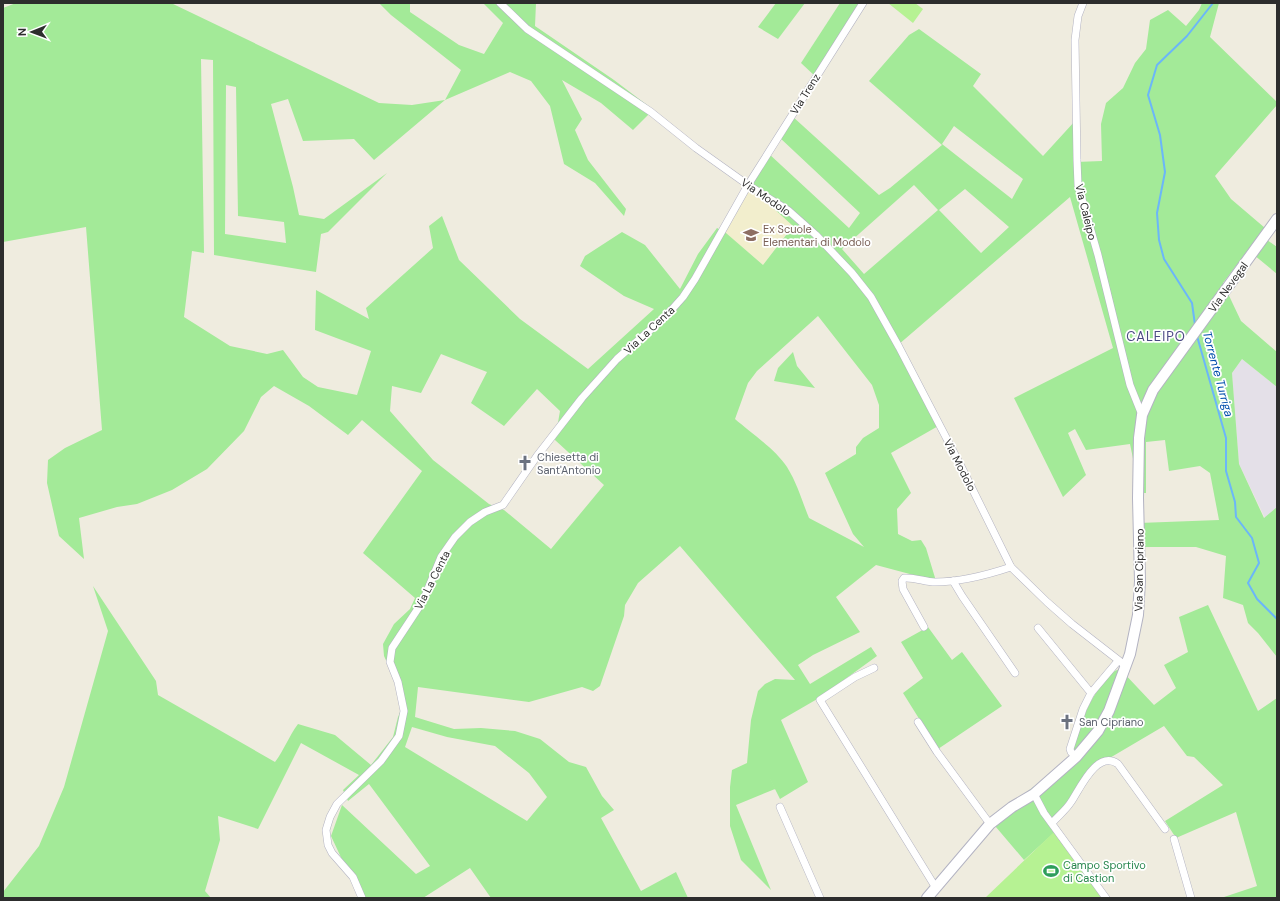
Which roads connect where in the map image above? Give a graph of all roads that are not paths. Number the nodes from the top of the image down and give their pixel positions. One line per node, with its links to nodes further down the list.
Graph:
1 (500, 3): 4 (street, Via Modolo)
2 (863, 3): 4 (street, Via Trenz)
3 (1083, 3): 6 (street, Via Caleipo)
4 (748, 185): 7 (street, Via Modolo); 25 (street, Via La Centa)
5 (1277, 219): 6 (main road, Via Nevegal)
6 (1142, 415): 11 (main road, Via San Cipriano)
7 (1011, 567): 8 (street); 11 (street, Via Modolo)
8 (953, 581): 9 (street); 13 (street)
9 (924, 627)
10 (1038, 628): 14 (street)
11 (1122, 664): 14 (street, Via San Cipriano); 16 (main road, Via San Cipriano)
12 (874, 668): 23 (street)
13 (1015, 673)
14 (1091, 693): 16 (street, Via San Cipriano)
15 (918, 722): 20 (street)
16 (1076, 757): 17 (main road, Via San Cipriano)
17 (1034, 794): 19 (street); 20 (main road, Via San Cipriano)
18 (780, 807): 26 (street)
19 (1052, 823): 21 (street); 24 (street)
20 (990, 824): 23 (main road, Via San Cipriano)
21 (1165, 829)
22 (1174, 838): 30 (street)
23 (936, 888): 27 (main road, Via San Cipriano)
24 (1099, 888): 28 (street); 29 (street)
25 (362, 898)
26 (820, 898)
27 (928, 898)
28 (1098, 898)
29 (1106, 898)
30 (1191, 898)

